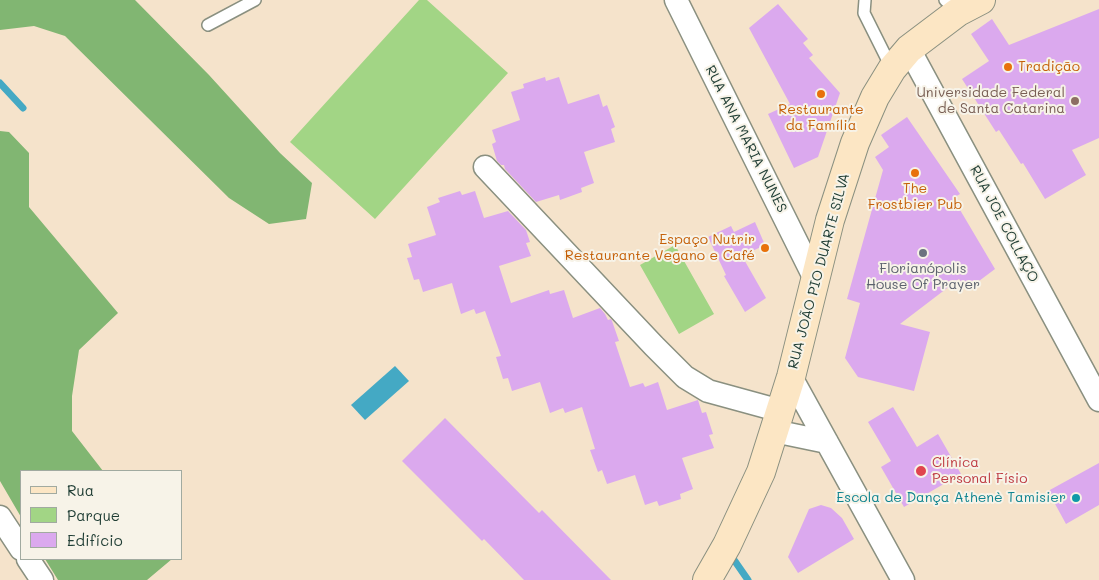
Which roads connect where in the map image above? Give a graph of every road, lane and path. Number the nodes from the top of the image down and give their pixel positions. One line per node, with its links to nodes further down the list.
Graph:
1 (254, 0): 5 (lane)
2 (676, 0): 8 (street, RUA ANA MARIA NUNES)
3 (865, 0): 6 (lane)
4 (961, 4): 6 (main road, RUA JOÃO PIO DUARTE SILVA)
5 (208, 25)
6 (900, 59): 8 (main road, RUA JOÃO PIO DUARTE SILVA); 10 (street, RUA JOE COLLAÇO)
7 (485, 167): 11 (street)
8 (815, 279): 9 (main road, RUA JOÃO PIO DUARTE SILVA)
9 (791, 377): 11 (main road, RUA JOÃO PIO DUARTE SILVA); 12 (street)
10 (1099, 400)
11 (777, 421): 12 (street); 17 (main road, RUA JOÃO PIO DUARTE SILVA)
12 (827, 442): 18 (street)
13 (0, 517): 14 (street)
14 (20, 547)
15 (29, 560): 16 (street)
16 (42, 580)
17 (707, 580)
18 (903, 580)

